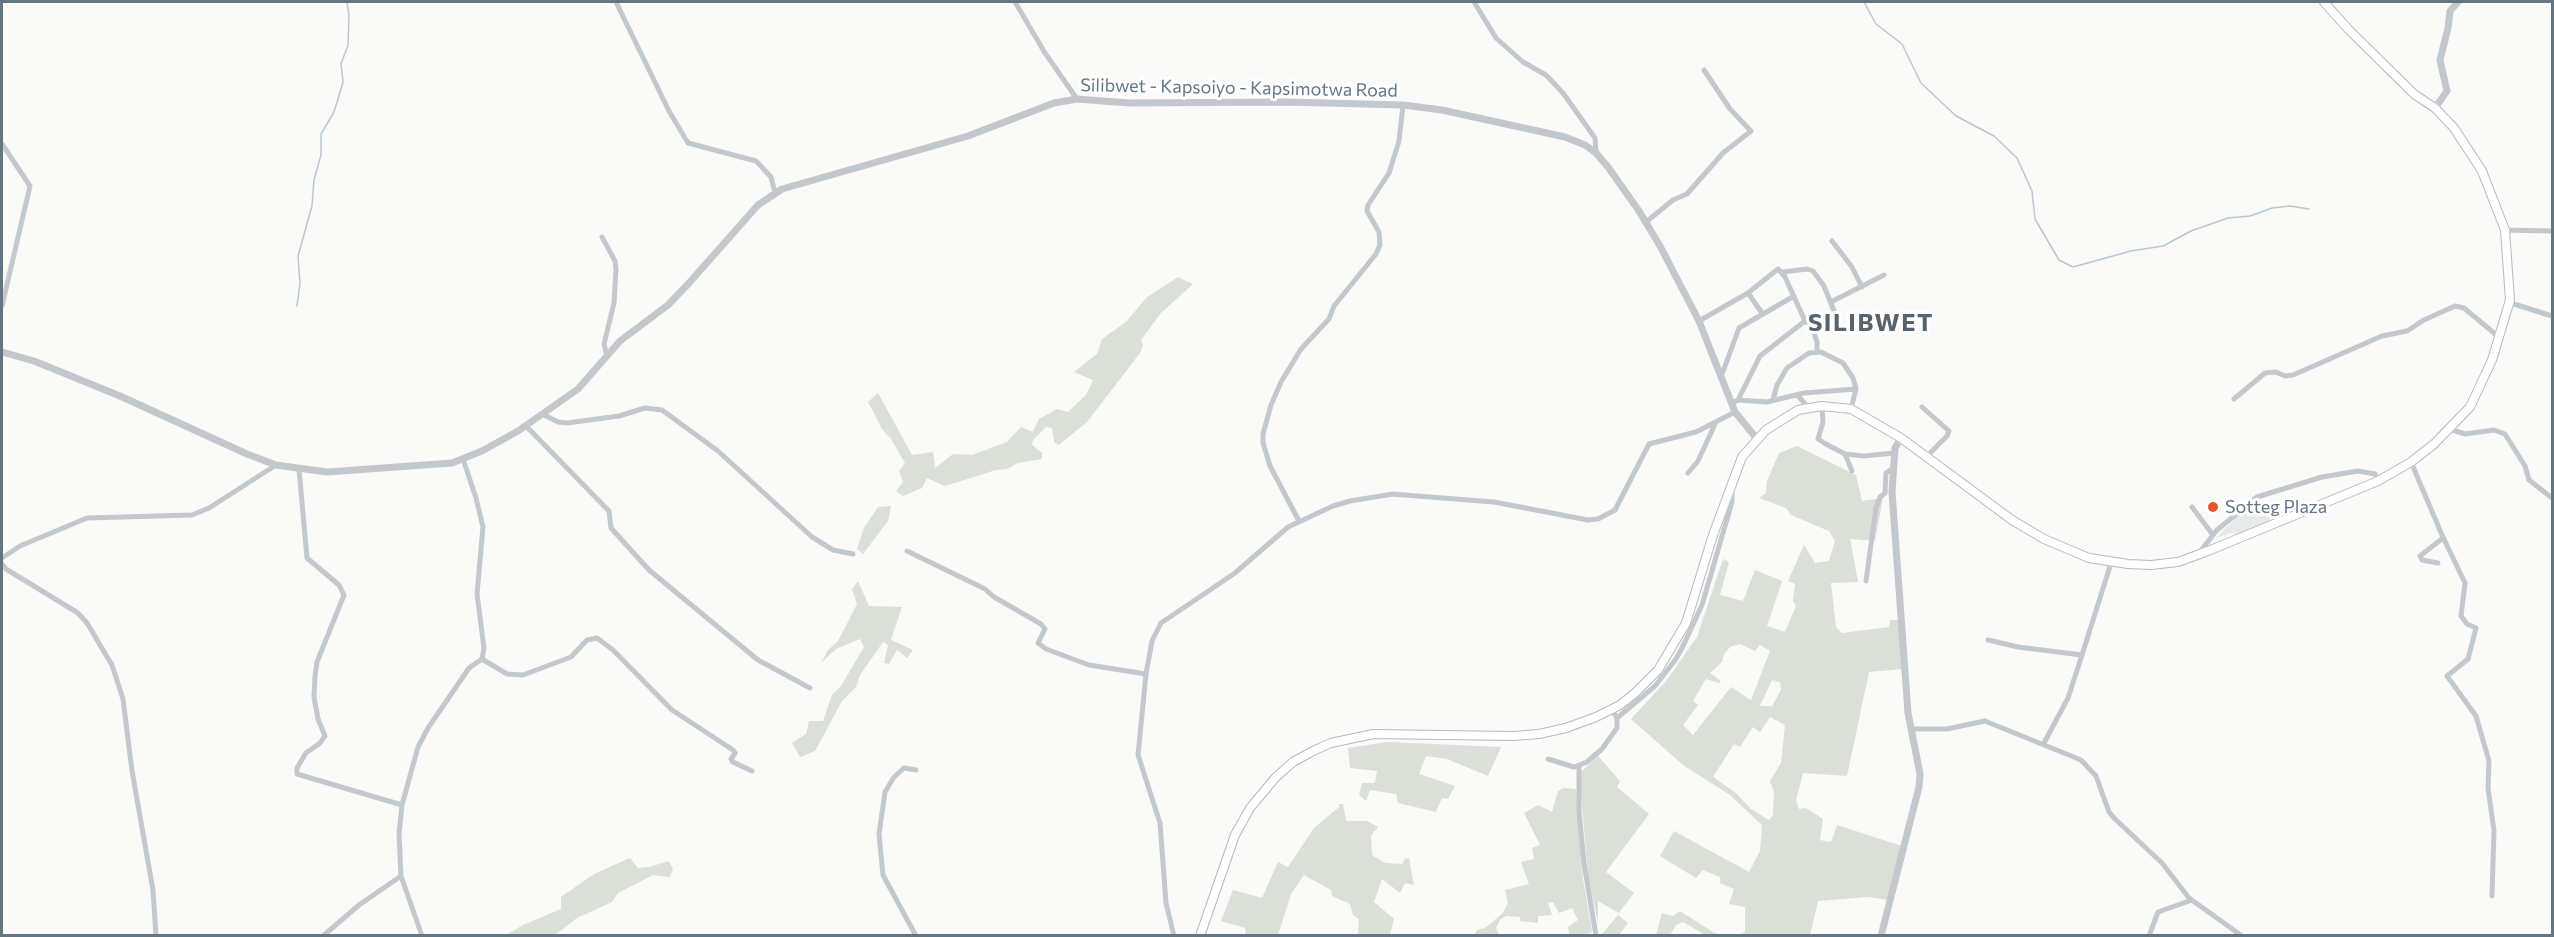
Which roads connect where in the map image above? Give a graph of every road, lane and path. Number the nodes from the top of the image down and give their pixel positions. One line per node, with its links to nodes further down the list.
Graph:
1 (616, 2): 12 (street)
2 (1015, 2): 7 (street)
3 (1474, 2): 11 (street)
4 (2324, 2): 9 (main road)
5 (2458, 2): 9 (street)
6 (1704, 70): 13 (street)
7 (1077, 99): 8 (street, Silibwet - Kapsoiyo - Kapsimotwa Road); 12 (street, Silibwet - Kapsoiyo - Kapsimotwa Road)
8 (1402, 105): 11 (street, Silibwet - Kapsoiyo - Kapsimotwa Road); 66 (street)
9 (2435, 108): 14 (main road)
10 (2, 144): 25 (street)
11 (1596, 153): 13 (street, Silibwet - Kapsoiyo - Kapsimotwa Road)
12 (775, 193): 34 (street, Silibwet - Kapsoiyo - Kapsimotwa Road)
13 (1646, 222): 28 (street, Silibwet - Kapsoiyo - Kapsimotwa Road)
14 (2505, 230): 15 (street); 23 (main road)
15 (2553, 231)
16 (602, 237): 34 (street)
17 (1833, 241): 20 (street)
18 (1783, 272): 21 (street); 22 (street); 24 (street)
19 (1884, 275): 20 (street)
20 (1862, 287): 24 (street)
21 (1748, 293): 26 (street); 28 (street)
22 (1794, 296): 26 (street); 29 (street)
23 (2510, 300): 27 (street); 31 (main road)
24 (1832, 302): 30 (street)
25 (2, 306)
26 (1762, 314): 35 (street)
27 (2553, 315)
28 (1699, 321): 35 (street, Silibwet - Kapsoiyo - Kapsimotwa Road)
29 (1805, 321): 30 (street); 40 (street)
30 (1812, 327): 33 (street)
31 (2500, 338): 38 (street); 49 (main road)
32 (2, 352): 57 (street, Silibwet - Kapsoiyo - Kapsimotwa Road)
33 (1817, 352): 36 (street); 39 (street)
34 (607, 356): 46 (street, Silibwet - Kapsoiyo - Kapsimotwa Road)
35 (1721, 377): 40 (street, Silibwet - Kapsoiyo - Kapsimotwa Road)
36 (1856, 389): 37 (street); 44 (street)
37 (1797, 395): 39 (street); 42 (street)
38 (2234, 399)
39 (1773, 400): 40 (street)
40 (1735, 402): 45 (street, Silibwet - Kapsoiyo - Kapsimotwa Road)
41 (1822, 406): 42 (main road); 44 (main road); 53 (street)
42 (1808, 407): 51 (main road)
43 (1922, 407): 54 (street)
44 (1851, 409): 50 (main road)
45 (1735, 412): 47 (street); 51 (street, Silibwet - Kapsoiyo - Kapsimotwa Road)
46 (544, 415): 48 (street, Silibwet - Kapsoiyo - Kapsimotwa Road); 70 (street)
47 (1715, 424): 61 (street); 66 (street)
48 (526, 426): 55 (street, Silibwet - Kapsoiyo - Kapsimotwa Road); 81 (street)
49 (2449, 429): 56 (main road); 64 (street)
50 (1901, 438): 52 (street); 54 (main road)
51 (1757, 439): 63 (main road)
52 (1894, 453): 53 (street); 59 (street)
53 (1845, 454): 60 (street)
54 (1928, 456): 73 (main road)
55 (463, 459): 58 (street, Silibwet - Kapsoiyo - Kapsimotwa Road); 79 (street)
56 (2411, 462): 62 (main road); 68 (street)
57 (276, 465): 58 (street, Silibwet - Kapsoiyo - Kapsimotwa Road); 72 (street)
58 (299, 469): 90 (street)
59 (1892, 469): 76 (street); 84 (street)
60 (1852, 471)
61 (1688, 473)
62 (2378, 481): 67 (street); 71 (main road)
63 (1731, 483): 82 (main road); 83 (street)
64 (2553, 498)
65 (2192, 507): 67 (street)
66 (1299, 521): 80 (street)
67 (2213, 535): 71 (street)
68 (2443, 538): 74 (street); 92 (street)
69 (907, 551): 80 (street)
70 (854, 554)
71 (2198, 555): 73 (main road)
72 (2, 558)
73 (2111, 563): 78 (street)
74 (2438, 563)
75 (2, 564): 94 (street)
76 (1866, 581)
77 (1988, 640): 78 (street)
78 (2082, 655): 85 (street)
79 (482, 659): 89 (street); 90 (street)
80 (1146, 674): 98 (street)
81 (810, 688)
82 (1612, 710): 83 (street); 99 (main road)
83 (1617, 718): 87 (street)
84 (1911, 729): 85 (street); 101 (street)
85 (2044, 743): 93 (street)
86 (1548, 759): 87 (street)
87 (1579, 767): 100 (street)
88 (916, 770): 97 (street)
89 (752, 771)
90 (402, 805): 91 (street)
91 (401, 876): 95 (street); 96 (street)
92 (2492, 896)
93 (2192, 900): 102 (street); 103 (street)
94 (156, 936)
95 (323, 936)
96 (422, 936)
97 (916, 936)
98 (1174, 936)
99 (1200, 936)
100 (1596, 936)
101 (1881, 936)
102 (2149, 936)
103 (2242, 936)

